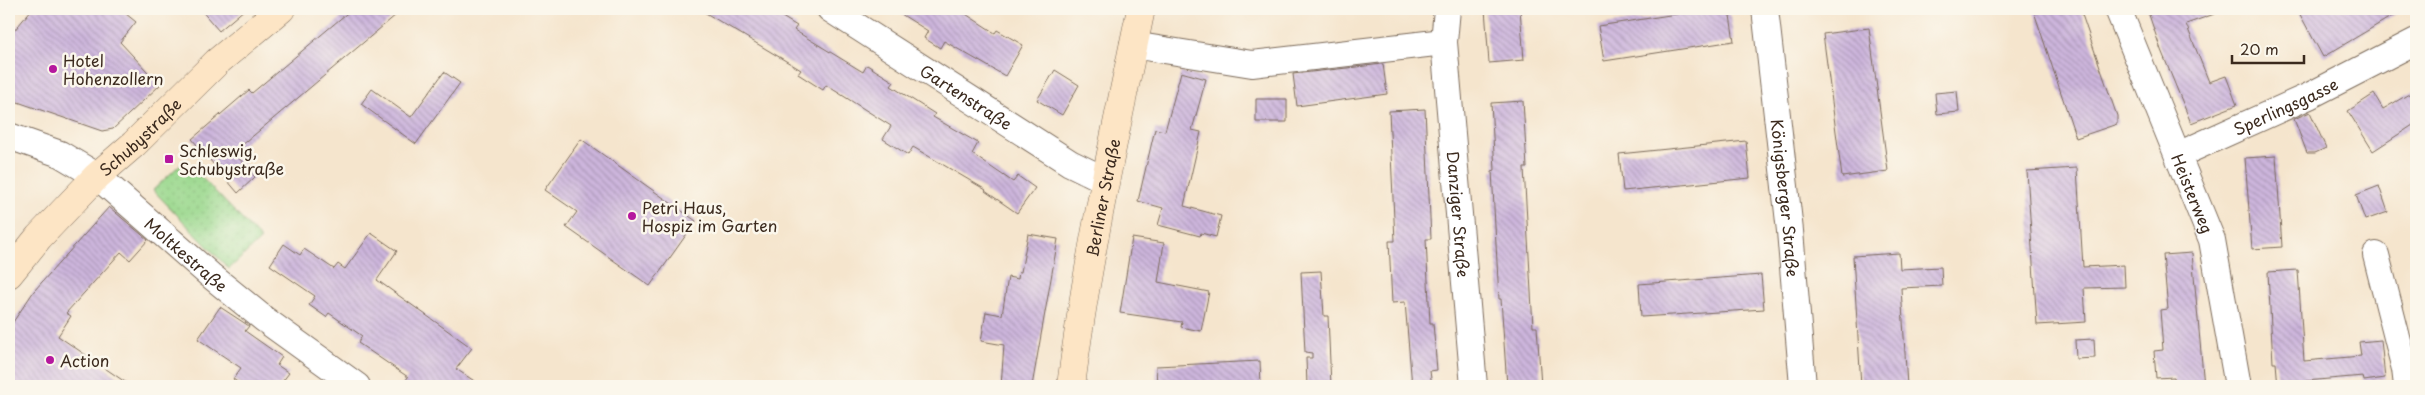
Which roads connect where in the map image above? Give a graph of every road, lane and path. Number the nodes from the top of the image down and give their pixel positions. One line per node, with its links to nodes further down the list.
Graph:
1 (281, 9): 12 (street, Schubystraße)
2 (830, 9): 13 (street, Gartenstraße)
3 (1141, 9): 9 (street, Berliner Straße)
4 (1448, 9): 8 (street, Danziger Straße)
5 (1765, 9): 19 (street, Königsberger Straße)
6 (2118, 9): 11 (street, Heisterweg)
7 (2416, 41): 11 (street, Sperlingsgasse)
8 (1444, 42): 9 (street); 18 (street, Danziger Straße)
9 (1133, 45): 13 (street, Berliner Straße)
10 (9, 136): 12 (street, Moltkestraße)
11 (2178, 155): 20 (street, Heisterweg)
12 (97, 176): 15 (street, Schubystraße); 16 (street, Moltkestraße)
13 (1105, 180): 17 (street, Berliner Straße)
14 (2376, 255): 21 (street)
15 (9, 274)
16 (357, 386)
17 (1071, 386)
18 (1474, 386)
19 (1803, 386)
20 (2238, 386)
21 (2408, 386)

